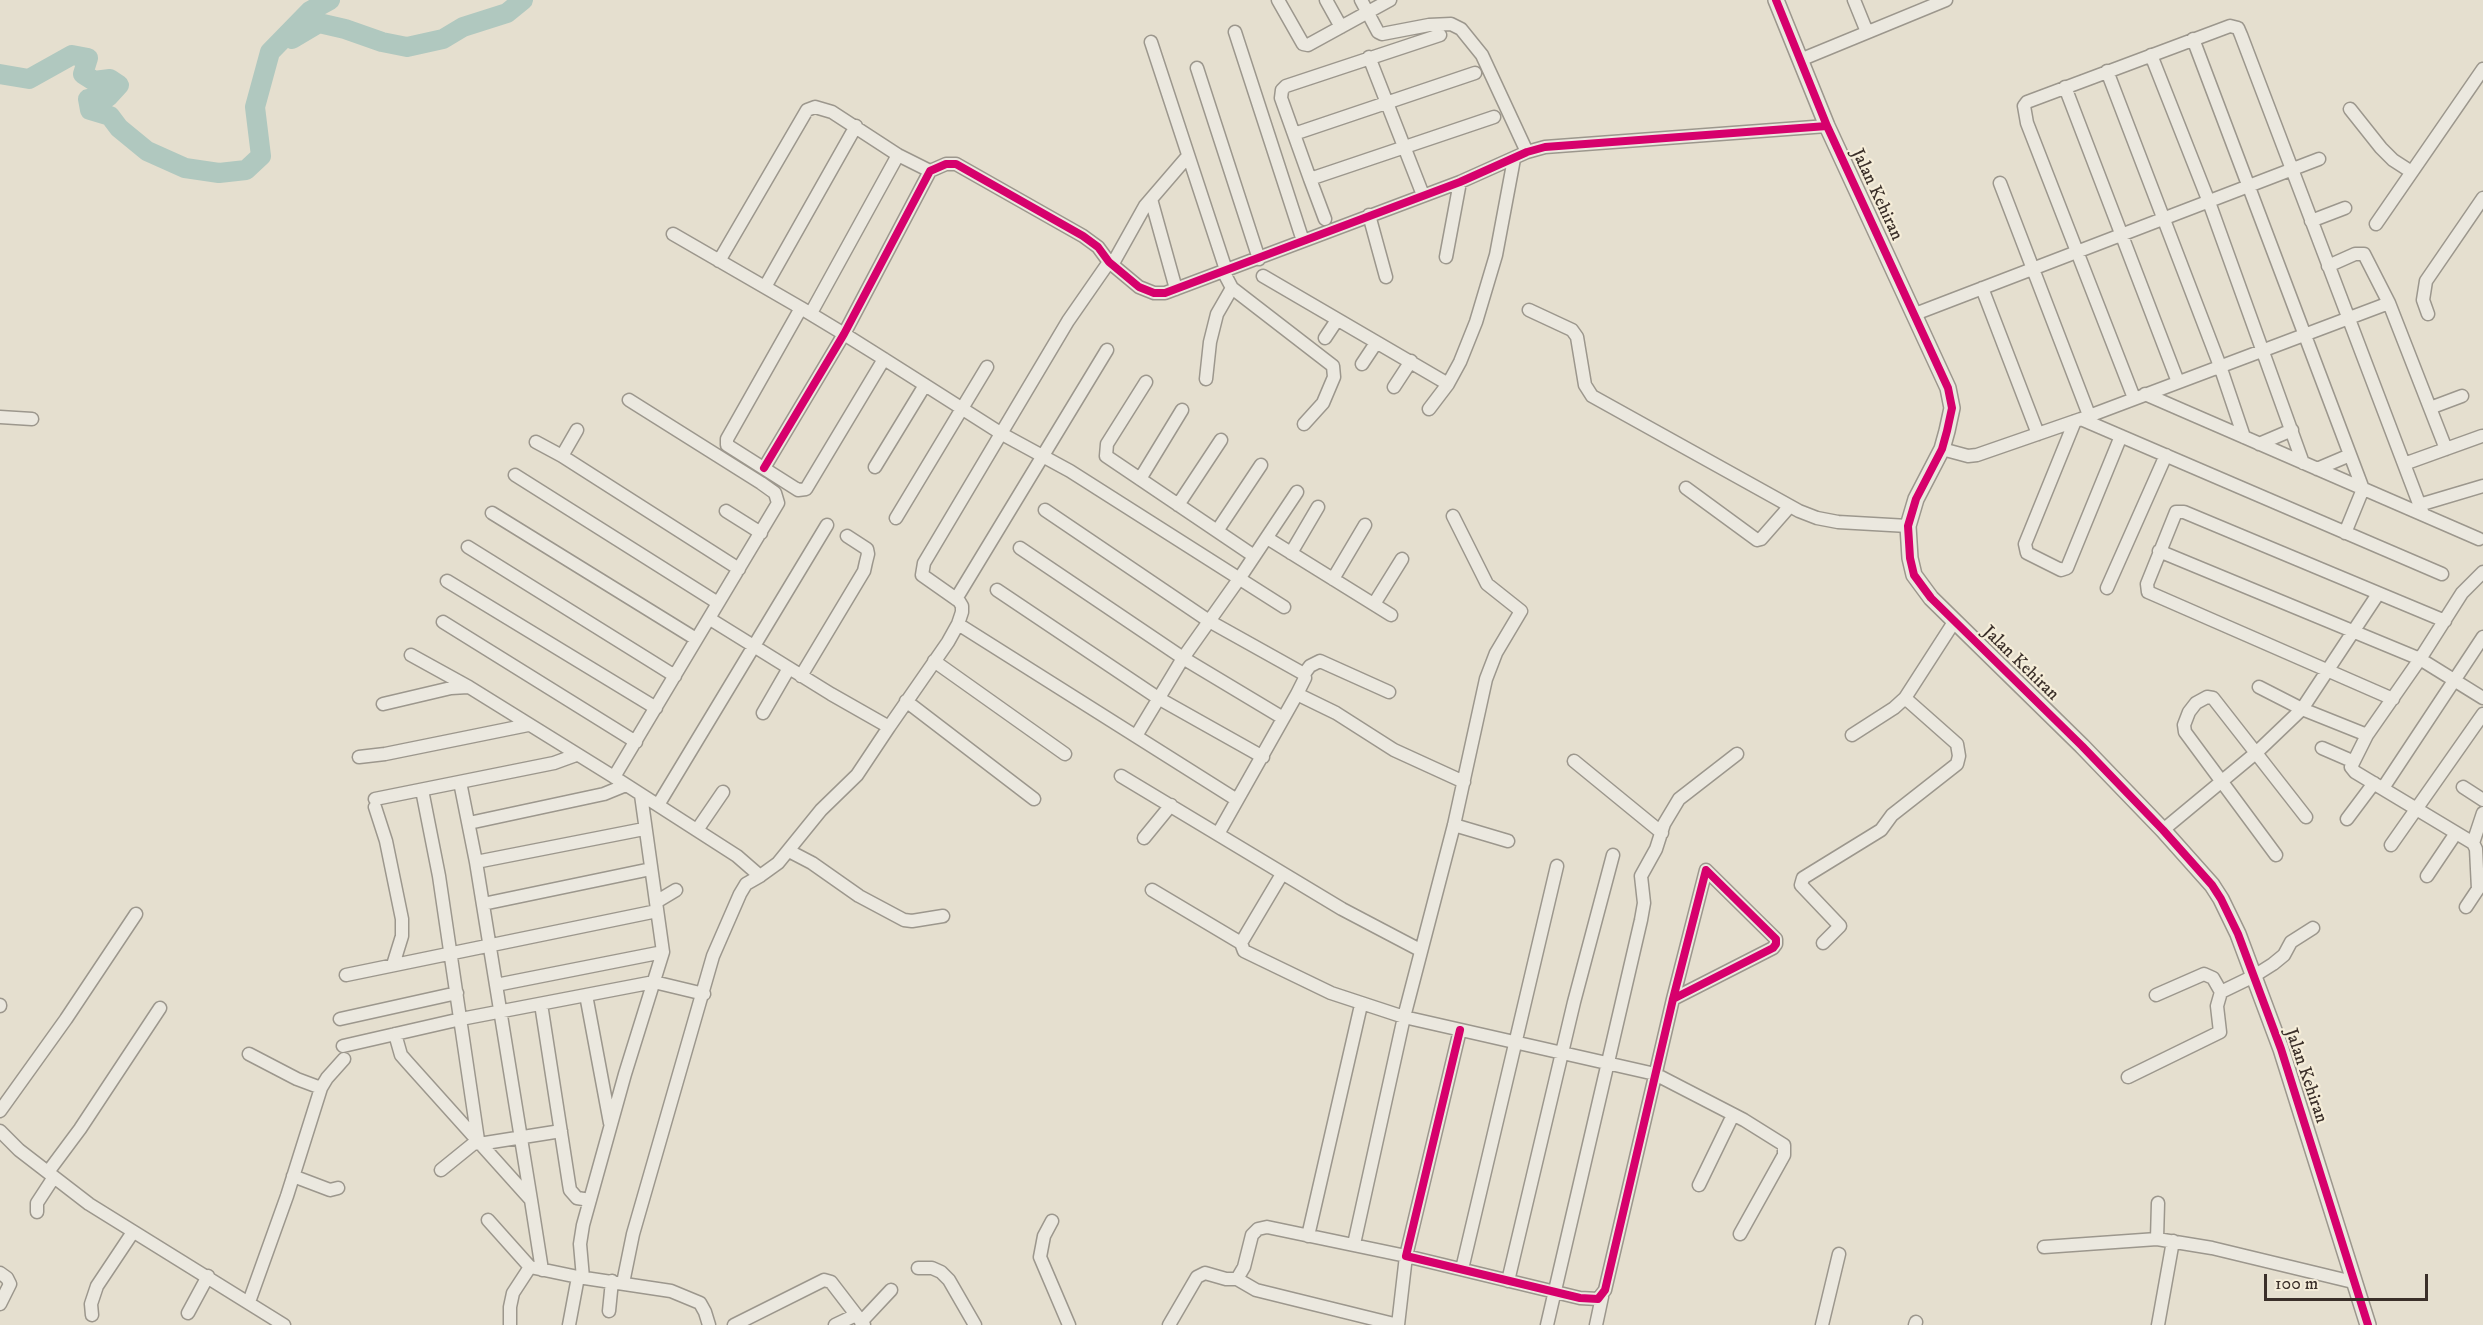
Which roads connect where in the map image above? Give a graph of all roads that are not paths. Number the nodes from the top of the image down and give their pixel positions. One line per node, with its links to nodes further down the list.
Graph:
1 (1278, 0): 9 (street)
2 (1326, 0): 9 (street)
3 (1361, 0): 8 (street)
4 (1390, 0): 8 (street)
5 (1776, 0): 17 (street, Jalan Kehiran)
6 (1854, 0): 11 (street)
7 (1946, 0): 11 (street)
8 (1367, 12): 9 (street); 30 (street)
9 (1341, 27)
10 (1235, 32): 54 (street)
11 (1867, 33): 17 (street)
12 (1440, 35): 16 (street)
13 (2193, 39): 15 (street); 35 (street); 41 (street)
14 (1151, 42): 32 (street)
15 (2151, 55): 20 (street); 45 (street)
16 (1369, 57): 23 (street); 28 (street)
17 (1800, 60): 27 (street, Jalan Kehiran)
18 (1197, 68): 57 (street)
19 (2483, 69): 37 (street)
20 (2107, 71): 22 (street); 49 (street)
21 (1475, 73): 23 (street)
22 (2065, 87): 53 (street); 55 (street)
23 (1388, 103): 28 (street); 29 (street)
24 (2350, 109): 37 (street)
25 (1494, 117): 29 (street)
26 (856, 126): 31 (street); 58 (street); 65 (street)
27 (1827, 126): 30 (street); 72 (street, Jalan Kehiran)
28 (1294, 134): 38 (street)
29 (1404, 148): 38 (street); 42 (street)
30 (1527, 153): 33 (street)
31 (898, 155): 36 (street); 71 (street)
32 (1188, 156): 44 (street); 62 (street)
33 (1514, 159): 39 (street); 90 (street)
34 (2319, 159): 35 (street)
35 (2292, 170): 41 (street); 50 (street)
36 (930, 171): 59 (street); 77 (street)
37 (2410, 171): 51 (street)
38 (1310, 179): 48 (street)
39 (1460, 182): 42 (street); 56 (street)
40 (2000, 183): 61 (street)
41 (2250, 186): 45 (street); 76 (street)
42 (1423, 195): 47 (street)
43 (2483, 198): 73 (street)
44 (1151, 199): 59 (street); 68 (street)
45 (2209, 202): 49 (street); 81 (street)
46 (2345, 208): 50 (street)
47 (1369, 215): 54 (street); 64 (street)
48 (1325, 219)
49 (2165, 219): 53 (street); 85 (street)
50 (2311, 222): 60 (street)
51 (2376, 224)
52 (673, 234): 58 (street)
53 (2122, 235): 55 (street); 89 (street)
54 (1303, 241): 57 (street)
55 (2079, 251): 61 (street); 93 (street)
56 (1446, 257)
57 (1259, 259): 62 (street)
58 (720, 261): 65 (street)
59 (1111, 264): 68 (street); 106 (street)
60 (2328, 266): 69 (street); 74 (street)
61 (2033, 269): 67 (street); 101 (street)
62 (1224, 271): 66 (street); 68 (street)
63 (1263, 276): 75 (street)
64 (1386, 278)
65 (765, 287): 71 (street)
66 (1232, 288): 87 (street); 103 (street)
67 (1982, 288): 72 (street); 107 (street)
68 (1176, 289)
69 (2389, 303): 74 (street); 97 (street)
70 (1529, 310): 133 (street)
71 (806, 311): 77 (street); 124 (street)
72 (1915, 314): 114 (street, Jalan Kehiran)
73 (2428, 314)
74 (2348, 318): 76 (street); 121 (street)
75 (1337, 320): 78 (street); 79 (street)
76 (2306, 333): 81 (street); 117 (street)
77 (844, 334): 82 (street); 124 (street)
78 (1325, 338)
79 (1376, 343): 83 (street); 84 (street)
80 (1107, 350): 119 (street)
81 (2263, 350): 85 (street); 105 (street)
82 (884, 359): 91 (street); 124 (street)
83 (1411, 361): 90 (street); 92 (street)
84 (1362, 364)
85 (2220, 366): 89 (street); 110 (street)
86 (987, 367): 96 (street)
87 (1206, 379)
88 (1146, 382): 127 (street)
89 (2178, 382): 93 (street)
90 (1448, 384): 98 (street)
91 (925, 385): 96 (street); 123 (street)
92 (1394, 387)
93 (2140, 396): 101 (street); 110 (street)
94 (2462, 396): 97 (street)
95 (629, 400): 145 (street)
96 (961, 408): 106 (street); 140 (street)
97 (2430, 408): 115 (street)
98 (1429, 409)
99 (1182, 410): 127 (street)
100 (0, 417): 102 (street)
101 (2082, 418): 107 (street); 108 (street); 108 (street)
102 (32, 419)
103 (1304, 424)
104 (577, 430): 118 (street)
105 (2292, 430): 113 (street); 120 (street)
106 (1002, 434): 119 (street); 165 (street)
107 (2038, 434): 114 (street)
108 (2121, 436): 116 (street)
109 (2482, 436): 115 (street)
110 (2244, 437): 113 (street)
111 (1221, 440): 132 (street)
112 (536, 442): 118 (street)
113 (2259, 444): 120 (street)
114 (1942, 449): 143 (street, Jalan Kehiran)
115 (2446, 449): 121 (street)
116 (2166, 455): 146 (street); 162 (street)
117 (2350, 455): 125 (street); 130 (street)
118 (562, 456): 156 (street)
119 (1043, 456): 159 (street); 165 (street)
120 (2303, 463): 125 (street)
121 (2404, 464): 136 (street)
122 (1261, 465): 144 (street)
123 (875, 466)
124 (764, 468)
125 (2317, 469): 130 (street)
126 (515, 475): 166 (street)
127 (1140, 479): 132 (street)
128 (2483, 486): 136 (street)
129 (1686, 488): 133 (street)
130 (2363, 489): 136 (street); 146 (street)
131 (1297, 492): 148 (street)
132 (1178, 505): 144 (street)
133 (1790, 506): 143 (street)
134 (1318, 507): 153 (street)
135 (1045, 510): 171 (street)
136 (2421, 510): 149 (street)
137 (726, 511): 145 (street)
138 (492, 513): 178 (street)
139 (1454, 516): 223 (street)
140 (896, 518)
141 (827, 525): 179 (street)
142 (1365, 525): 160 (street)
143 (1908, 526): 174 (street, Jalan Kehiran)
144 (1217, 531): 154 (street)
145 (761, 533): 156 (street)
146 (2345, 533): 157 (street)
147 (847, 536): 188 (street)
148 (1267, 538): 153 (street); 154 (street)
149 (2479, 539)
150 (468, 548): 187 (street)
151 (1020, 548): 181 (street)
152 (2159, 551): 164 (street); 176 (street); 185 (street)
153 (1291, 553): 160 (street)
154 (1254, 556): 159 (street)
155 (1402, 559): 167 (street)
156 (739, 569): 166 (street)
157 (2442, 574)
158 (2482, 575): 172 (street)
159 (1239, 579): 168 (street); 171 (street)
160 (1333, 579): 167 (street)
161 (447, 581): 200 (street)
162 (2107, 588)
163 (997, 590): 194 (street)
164 (2378, 594): 172 (street); 176 (street)
165 (956, 599): 175 (street)
166 (718, 603): 170 (street)
167 (1374, 604): 169 (street)
168 (1284, 607)
169 (1392, 615)
170 (710, 619): 178 (street); 179 (street)
171 (1209, 621): 181 (street); 186 (street)
172 (2445, 621): 182 (street)
173 (443, 622): 210 (street)
174 (1954, 622): 195 (street); 244 (street, Jalan Kehiran)
175 (958, 624): 183 (street); 209 (street)
176 (2354, 632): 182 (street); 185 (street)
177 (2483, 637): 189 (street)
178 (696, 639): 187 (street)
179 (753, 646): 184 (street); 234 (street)
180 (411, 655): 190 (street)
181 (1183, 658): 194 (street); 204 (street)
182 (2420, 659): 189 (street); 197 (street)
183 (934, 661): 198 (street); 213 (street)
184 (789, 668): 188 (street); 202 (street)
185 (2329, 671): 197 (street); 201 (street)
186 (1304, 674): 192 (street); 193 (street)
187 (675, 676): 200 (street)
188 (801, 676): 206 (street)
189 (2454, 681): 196 (street); 226 (street)
190 (469, 687): 199 (street); 205 (street)
191 (2259, 687): 201 (street)
192 (1389, 692)
193 (1297, 694): 204 (street); 223 (street)
194 (1158, 698): 209 (street); 217 (street)
195 (1905, 698): 207 (street); 270 (street)
196 (2483, 698)
197 (2393, 699): 208 (street)
198 (906, 701): 206 (street); 231 (street)
199 (383, 704)
200 (656, 708): 210 (street)
201 (2301, 710): 208 (street); 212 (street)
202 (763, 713)
203 (2483, 714): 236 (street)
204 (1283, 718): 217 (street)
205 (528, 725): 215 (street); 216 (street)
206 (889, 727): 252 (street)
207 (1852, 735)
208 (2367, 735): 219 (street)
209 (1136, 736): 232 (street)
210 (636, 742): 221 (street)
211 (2322, 748): 219 (street)
212 (2257, 752): 224 (street); 224 (street); 238 (street)
213 (1065, 754)
214 (1737, 754): 245 (street)
215 (576, 755): 221 (street); 222 (street)
216 (359, 757)
217 (1263, 757): 232 (street)
218 (1574, 761): 245 (street)
219 (2352, 761): 226 (street)
220 (1121, 776): 235 (street)
221 (614, 777): 225 (street)
222 (460, 782): 228 (street); 240 (street)
223 (1464, 782): 241 (street)
224 (2220, 782): 244 (street); 254 (street)
225 (626, 785): 230 (street); 240 (street)
226 (2378, 786): 236 (street); 239 (street)
227 (2463, 787): 233 (street)
228 (422, 790): 273 (street); 275 (street)
229 (723, 792): 243 (street)
230 (641, 795): 234 (street); 242 (street)
231 (1034, 799)
232 (1237, 800): 247 (street)
233 (2483, 801)
234 (658, 805): 243 (street)
235 (1171, 805): 247 (street); 248 (street)
236 (2417, 810): 246 (street); 251 (street)
237 (2483, 813): 250 (street)
238 (2306, 817)
239 (2347, 819)
240 (469, 823): 255 (street)
241 (1454, 825): 249 (street); 272 (street)
242 (644, 829): 255 (street); 257 (street)
243 (698, 830): 259 (street)
244 (2163, 830): 277 (street, Jalan Kehiran)
245 (1662, 833): 300 (street)
246 (2456, 833): 250 (street); 260 (street)
247 (1218, 834): 258 (street)
248 (1144, 838)
249 (1508, 841)
250 (2473, 843): 265 (street)
251 (2391, 845)
252 (789, 851): 259 (street); 267 (street)
253 (1613, 855): 298 (street)
254 (2276, 855)
255 (477, 862): 263 (street)
256 (1557, 866): 295 (street)
257 (651, 870): 263 (street); 264 (street)
258 (1282, 874): 269 (street); 272 (street)
259 (760, 876): 282 (street)
260 (2427, 876)
261 (676, 890): 264 (street)
262 (1152, 890): 269 (street)
263 (483, 904): 271 (street)
264 (657, 907): 271 (street); 274 (street)
265 (2466, 907)
266 (136, 914): 304 (street)
267 (944, 916)
268 (2313, 928): 277 (street)
269 (1241, 943): 287 (street)
270 (1824, 943)
271 (490, 944): 273 (street); 279 (street)
272 (1420, 950): 290 (street)
273 (450, 952): 275 (street); 281 (street)
274 (663, 952): 278 (street); 279 (street)
275 (393, 965): 276 (street)
276 (346, 975)
277 (2254, 976): 280 (street); 339 (street, Jalan Kehiran)
278 (654, 982): 282 (street); 283 (street); 306 (street)
279 (496, 986): 289 (street)
280 (2221, 992): 284 (street); 302 (street)
281 (457, 993): 291 (street); 292 (street)
282 (704, 994): 340 (street)
283 (586, 995): 286 (street); 306 (street)
284 (2156, 995)
285 (1673, 999): 285 (street); 301 (street)
286 (541, 1004): 289 (street); 308 (street)
287 (1362, 1005): 290 (street); 324 (street)
288 (160, 1008): 312 (street)
289 (500, 1012): 291 (street); 309 (street)
290 (1404, 1017): 293 (street); 327 (street)
291 (460, 1019): 294 (street); 310 (street)
292 (340, 1020)
293 (1460, 1030): 295 (street); 330 (street)
294 (395, 1034): 296 (street); 310 (street)
295 (1515, 1042): 298 (street); 333 (street)
296 (343, 1046)
297 (249, 1054): 303 (street)
298 (1562, 1054): 300 (street); 338 (street)
299 (344, 1059): 303 (street)
300 (1608, 1064): 301 (street); 342 (street)
301 (1655, 1074): 305 (street); 343 (street)
302 (2128, 1077)
303 (321, 1088): 313 (street)
304 (0, 1111)
305 (1733, 1115): 314 (street); 323 (street)
306 (610, 1127): 317 (street)
307 (0, 1131): 312 (street)
308 (561, 1131): 309 (street); 317 (street)
309 (521, 1138): 310 (street); 316 (street)
310 (479, 1142): 311 (street); 316 (street)
311 (441, 1170)
312 (51, 1175): 319 (street); 322 (street)
313 (293, 1176): 315 (street); 344 (street)
314 (1699, 1185)
315 (338, 1188)
316 (531, 1200): 331 (street)
317 (590, 1200): 336 (street)
318 (2158, 1203): 325 (street)
319 (37, 1212)
320 (488, 1220): 331 (street)
321 (1052, 1221): 357 (street)
322 (134, 1232): 335 (street); 348 (street)
323 (1740, 1234)
324 (1308, 1236): 327 (street); 337 (street)
325 (2157, 1239): 326 (street); 328 (street)
326 (2173, 1241): 339 (street); 363 (street)
327 (1354, 1244): 330 (street)
328 (2044, 1247)
329 (1839, 1254): 362 (street)
330 (1406, 1256): 333 (street); 359 (street)
331 (536, 1268): 336 (street); 351 (street)
332 (918, 1268): 356 (street)
333 (1462, 1269): 338 (street)
334 (0, 1273): 345 (street)
335 (208, 1276): 344 (street); 347 (street)
336 (581, 1278): 340 (street); 352 (street)
337 (1237, 1279): 358 (street); 359 (street)
338 (1508, 1281): 342 (street)
339 (2353, 1281): 364 (street, Jalan Kehiran)
340 (618, 1282): 346 (street); 353 (street)
341 (891, 1290): 349 (street)
342 (1555, 1292): 343 (street); 360 (street)
343 (1602, 1297): 361 (street)
344 (249, 1302): 350 (street)
345 (0, 1304)
346 (609, 1311)
347 (188, 1313)
348 (92, 1315)
349 (860, 1320): 354 (street); 355 (street)
350 (284, 1325)
351 (510, 1325)
352 (569, 1325)
353 (708, 1325)
354 (734, 1325)
355 (835, 1325)
356 (975, 1325)
357 (1069, 1325)
358 (1169, 1325)
359 (1398, 1325)
360 (1547, 1325)
361 (1596, 1325)
362 (1822, 1325)
363 (2158, 1325)
364 (2368, 1325)

